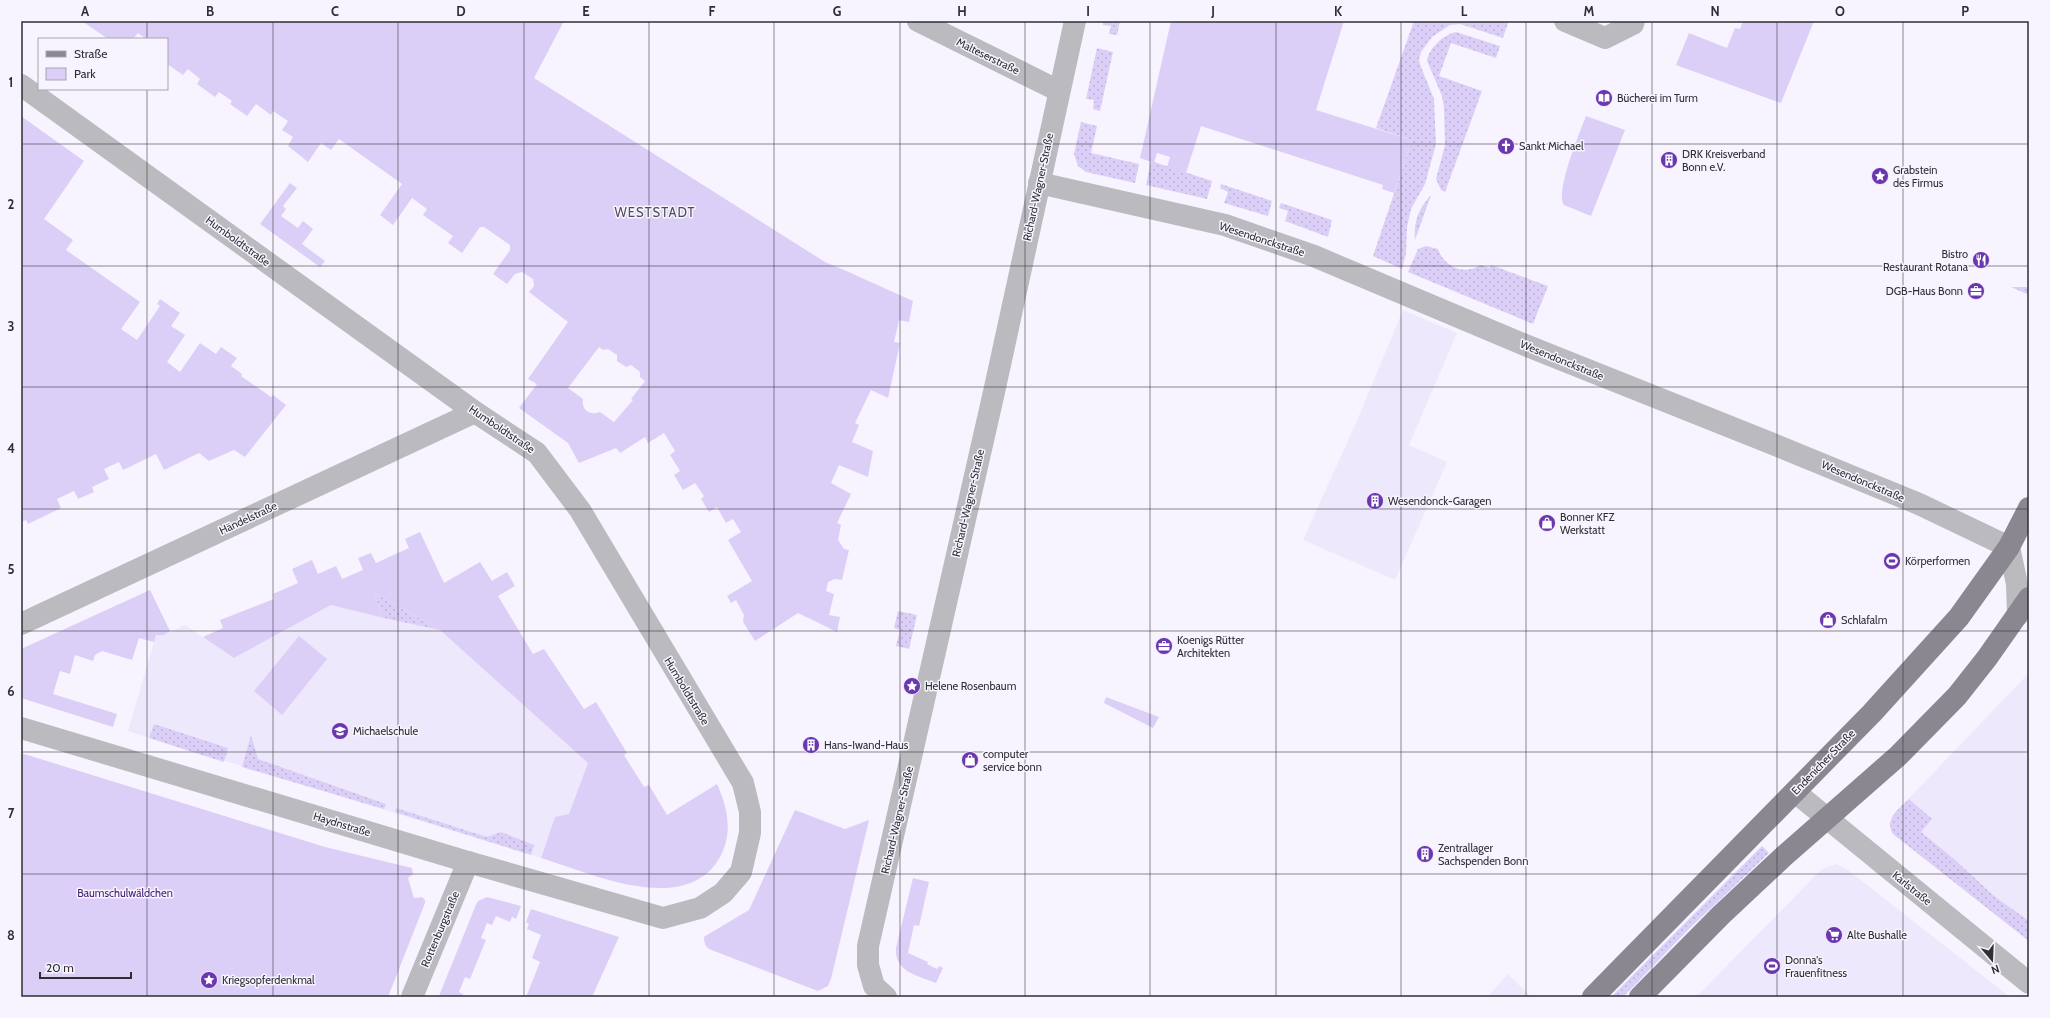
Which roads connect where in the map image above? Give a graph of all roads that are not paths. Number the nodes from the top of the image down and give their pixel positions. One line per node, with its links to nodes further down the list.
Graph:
1 (918, 21): 6 (street, Malteserstraße)
2 (1076, 21): 6 (street, Richard-Wagner-Straße)
3 (1565, 21): 4 (street)
4 (1634, 21)
5 (21, 85): 8 (street, Humboldtstraße)
6 (1059, 91): 7 (street, Richard-Wagner-Straße)
7 (1039, 183): 10 (street, Wesendonckstraße); 19 (street, Richard-Wagner-Straße)
8 (475, 412): 12 (street, Händelstraße); 17 (street, Humboldtstraße)
9 (2029, 508): 10 (main road, Endenicher Straße)
10 (2009, 547): 11 (street); 14 (main road, Endenicher Straße)
11 (2024, 607): 15 (main road)
12 (21, 624)
13 (21, 728): 16 (street, Haydnstraße)
14 (1795, 792): 15 (street, Karlstraße); 21 (main road, Endenicher Straße)
15 (1827, 820): 18 (street, Karlstraße); 22 (main road)
16 (468, 862): 17 (street, Haydnstraße); 20 (street, Rottenburgstraße)
17 (663, 918)
18 (2029, 983)
19 (880, 991)
20 (412, 997)
21 (1593, 997)
22 (1640, 997)

